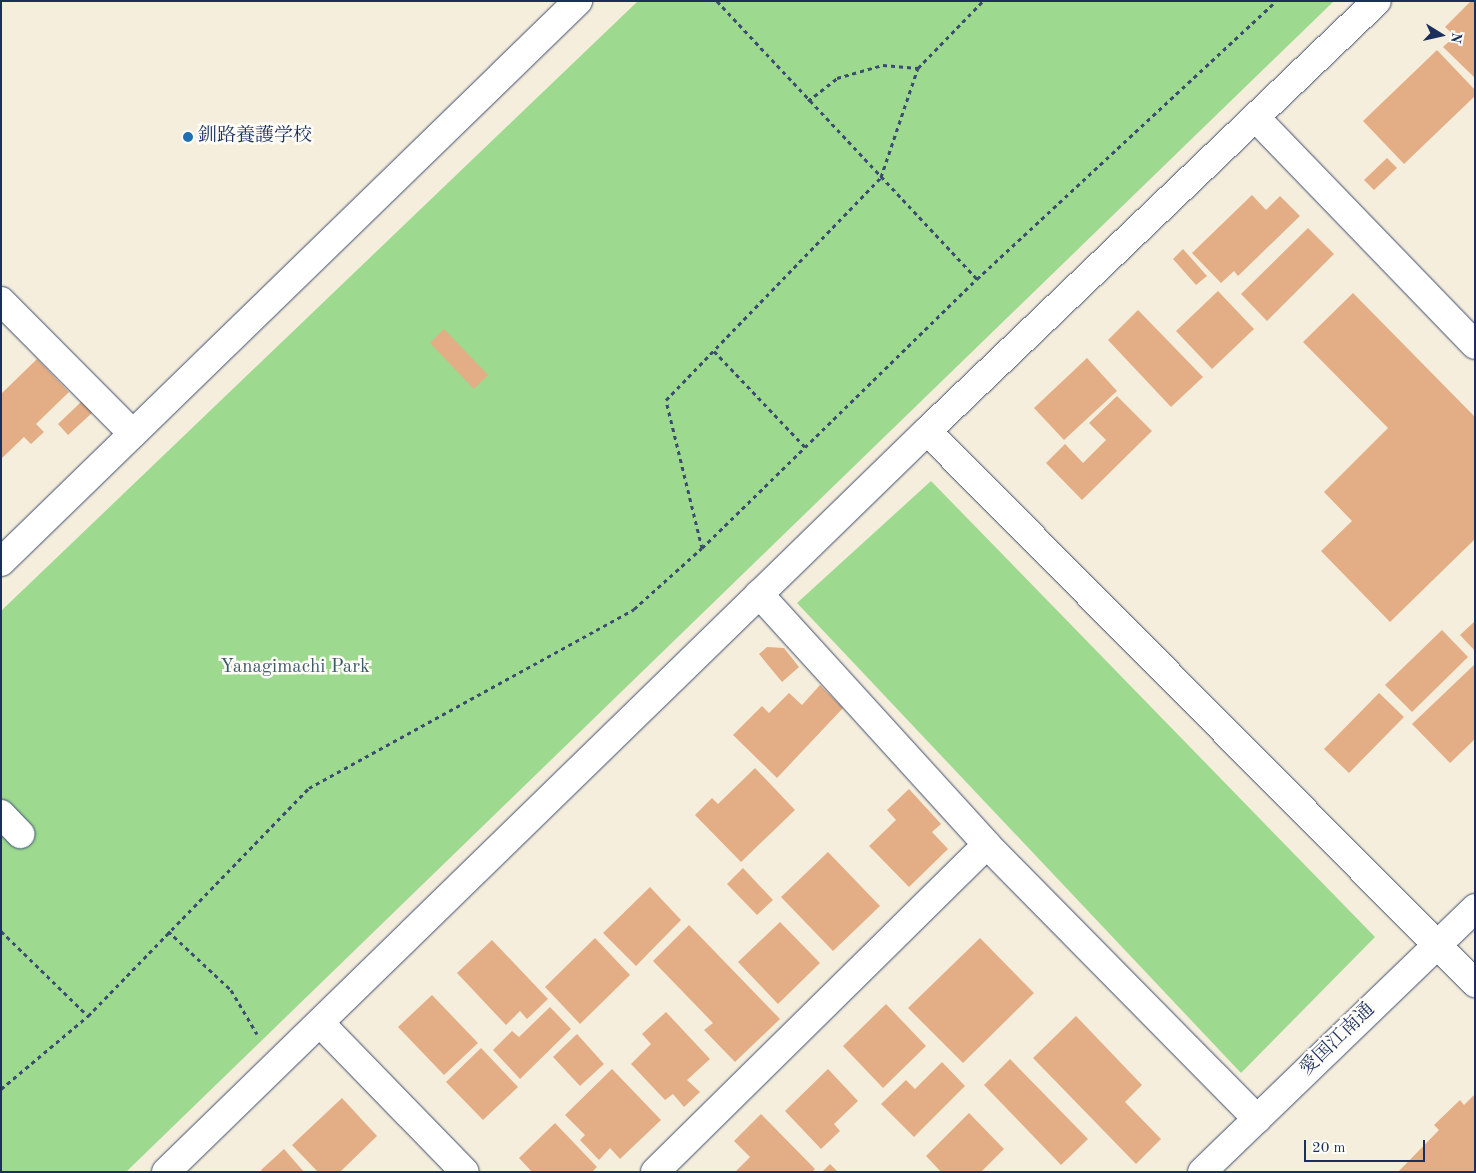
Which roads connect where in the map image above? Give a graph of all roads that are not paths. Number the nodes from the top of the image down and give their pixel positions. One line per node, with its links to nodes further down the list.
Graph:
1 (578, 1): 7 (street)
2 (1377, 1): 3 (street)
3 (1257, 119): 5 (street); 6 (street)
4 (1, 301): 7 (street)
5 (1475, 345)
6 (927, 431): 9 (street); 14 (street)
7 (133, 434): 8 (street)
8 (1, 562)
9 (759, 594): 12 (street); 16 (street)
10 (1, 814): 11 (street)
11 (20, 834)
12 (987, 846): 17 (street); 20 (street)
13 (1475, 908): 14 (street, 愛国江南通)
14 (1438, 944): 15 (street); 17 (street, 愛国江南通)
15 (1475, 983)
16 (321, 1024): 18 (street); 19 (street)
17 (1257, 1119): 21 (street, 愛国江南通)
18 (166, 1172)
19 (465, 1172)
20 (655, 1172)
21 (1202, 1172)

